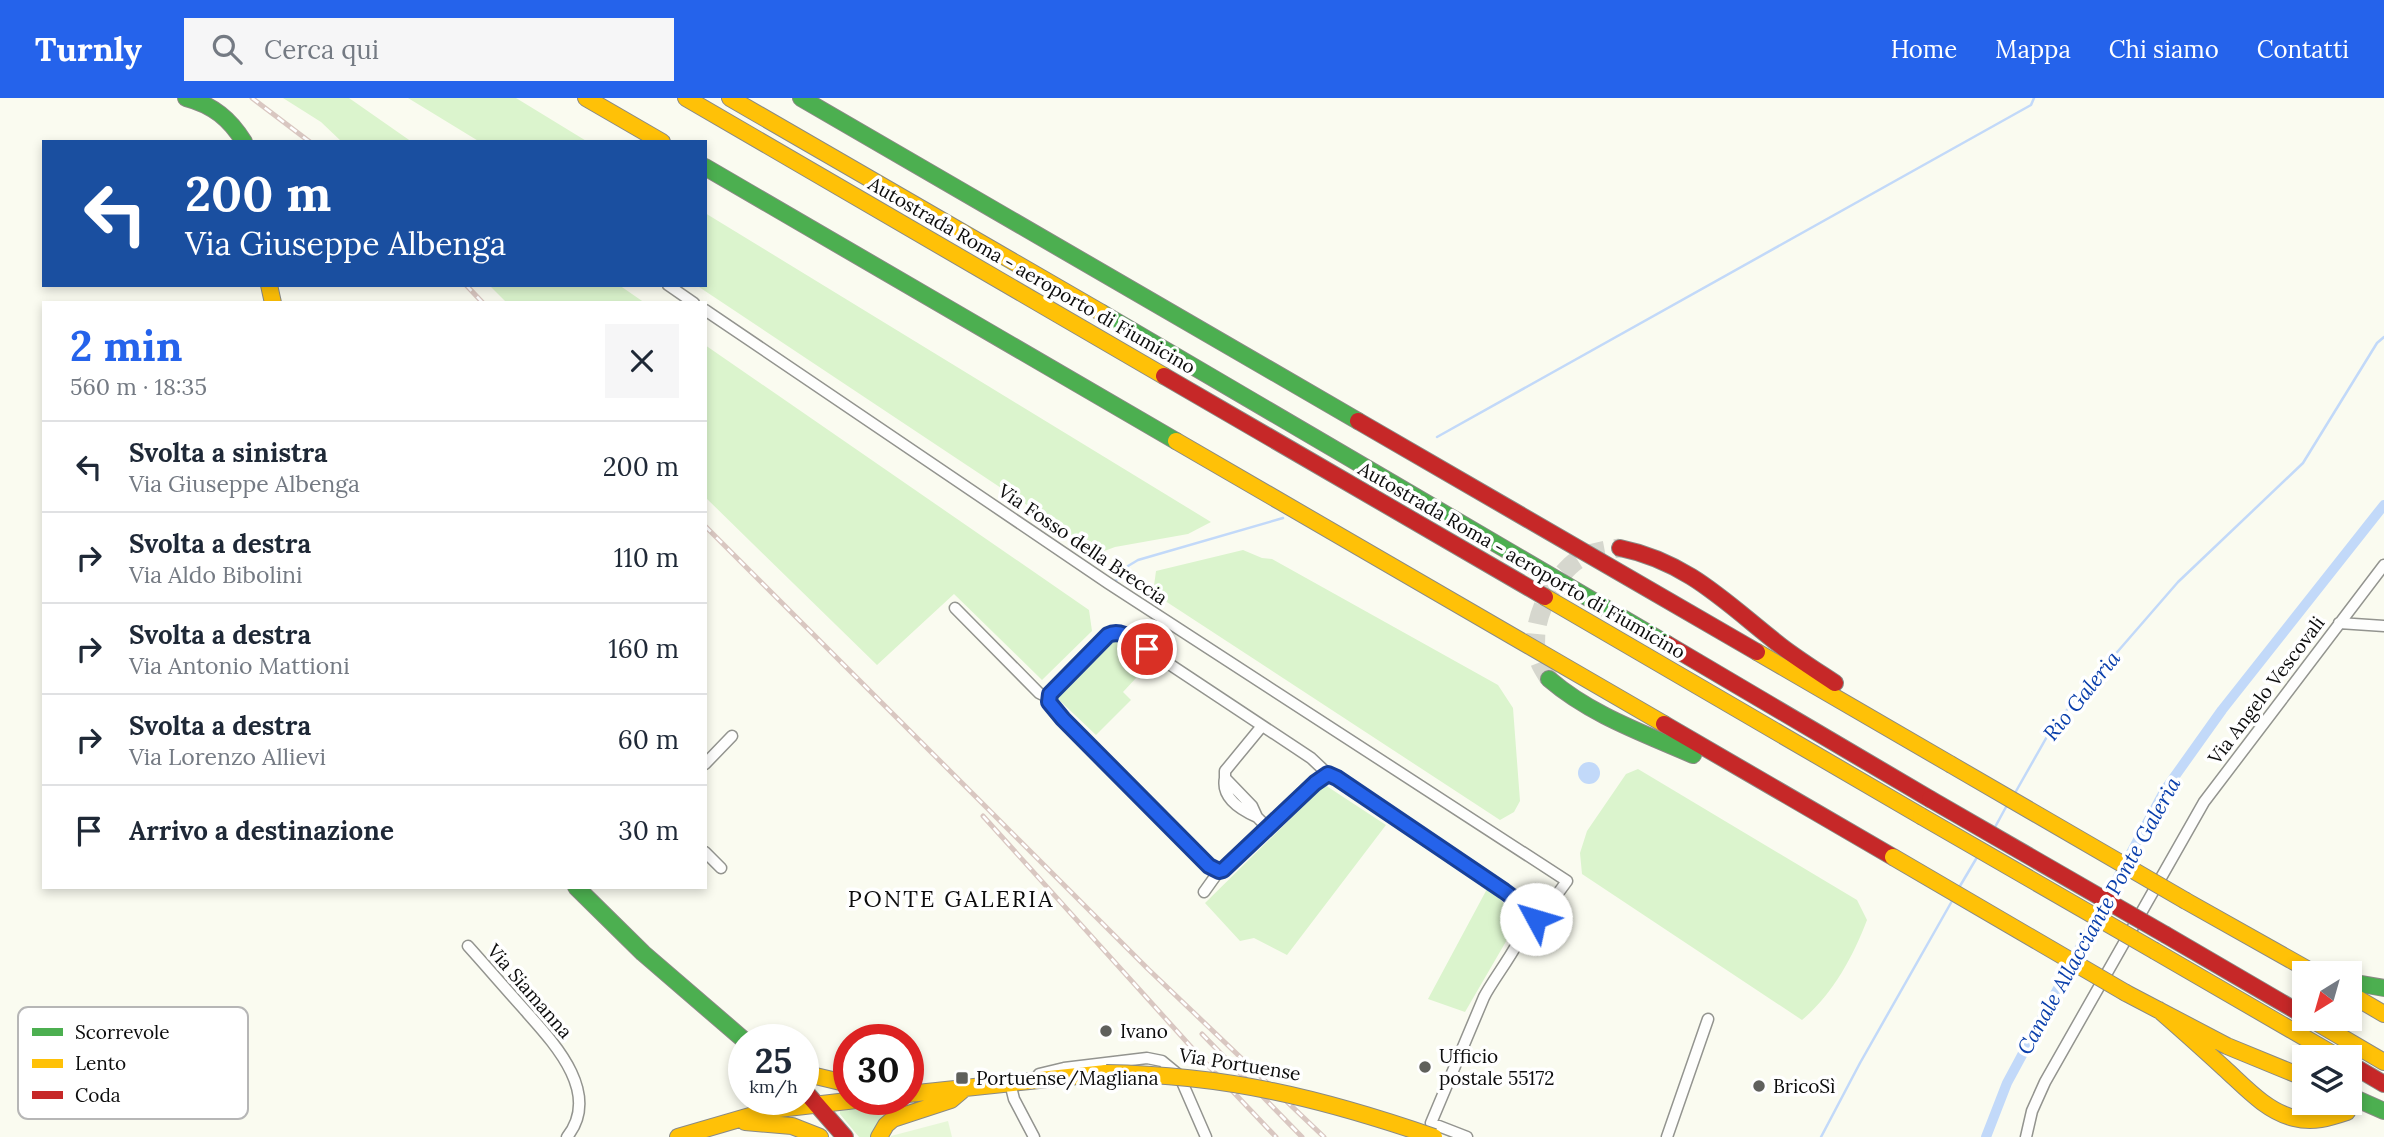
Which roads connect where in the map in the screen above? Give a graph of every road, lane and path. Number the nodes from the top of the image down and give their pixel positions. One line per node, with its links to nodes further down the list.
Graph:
1 (186, 98): 6 (main road)
2 (586, 98): 7 (main road)
3 (686, 98): 45 (main road, Autostrada Roma - aeroporto di Fiumicino, bridge)
4 (730, 98): 39 (main road, Autostrada Roma - aeroporto di Fiumicino, bridge)
5 (802, 98): 22 (main road)
6 (243, 140)
7 (659, 140)
8 (707, 168): 24 (main road)
9 (671, 287): 10 (street)
10 (691, 301)
11 (707, 311): 31 (street, Via Fosso della Breccia)
12 (1620, 548): 22 (main road)
13 (2384, 565): 15 (street, Via Angelo Vescovali)
14 (954, 608): 18 (street)
15 (2339, 623): 16 (street); 69 (street, Via Angelo Vescovali)
16 (2384, 626)
17 (1549, 679): 24 (main road)
18 (1049, 698): 19 (street); 28 (street)
19 (1262, 726): 23 (street); 25 (street)
20 (732, 736): 21 (street)
21 (707, 762)
22 (1951, 764): 33 (main road, bridge)
23 (1328, 774): 25 (street); 31 (street)
24 (1793, 800): 40 (main road, bridge)
25 (1268, 828): 28 (street)
26 (707, 854): 27 (street)
27 (721, 869)
28 (1219, 871): 30 (street)
29 (578, 889): 43 (main road)
30 (1204, 892)
31 (1524, 927): 67 (street)
32 (468, 946): 59 (street, Via Siamanna)
33 (2290, 959): 34 (main road); 35 (main road)
34 (2293, 961)
35 (2295, 961)
36 (2362, 984): 37 (main road)
37 (2384, 988)
38 (2362, 1001): 41 (main road)
39 (2292, 1008)
40 (2159, 1010): 48 (main road); 57 (main road)
41 (2384, 1014)
42 (1709, 1019): 68 (street)
43 (728, 1026)
44 (2331, 1031): 46 (main road, Autostrada Roma - aeroporto di Fiumicino)
45 (2317, 1045)
46 (2384, 1062)
47 (2362, 1071): 50 (main road)
48 (2292, 1072)
49 (1010, 1083): 51 (main road, Via Portuense); 64 (street); 65 (street); 66 (main road, Via Portuense, bridge)
50 (2384, 1084)
51 (964, 1088): 52 (main road, Via Portuense); 63 (main road)
52 (924, 1090)
53 (819, 1105): 62 (main road)
54 (2362, 1107): 55 (main road)
55 (2384, 1111)
56 (745, 1115): 58 (main road)
57 (2334, 1115)
58 (721, 1123): 60 (main road); 61 (main road)
59 (567, 1137)
60 (678, 1137)
61 (820, 1137)
62 (845, 1137)
63 (880, 1137)
64 (1034, 1137)
65 (1206, 1137)
66 (1434, 1137)
67 (1467, 1137)
68 (1667, 1137)
69 (2026, 1137)

